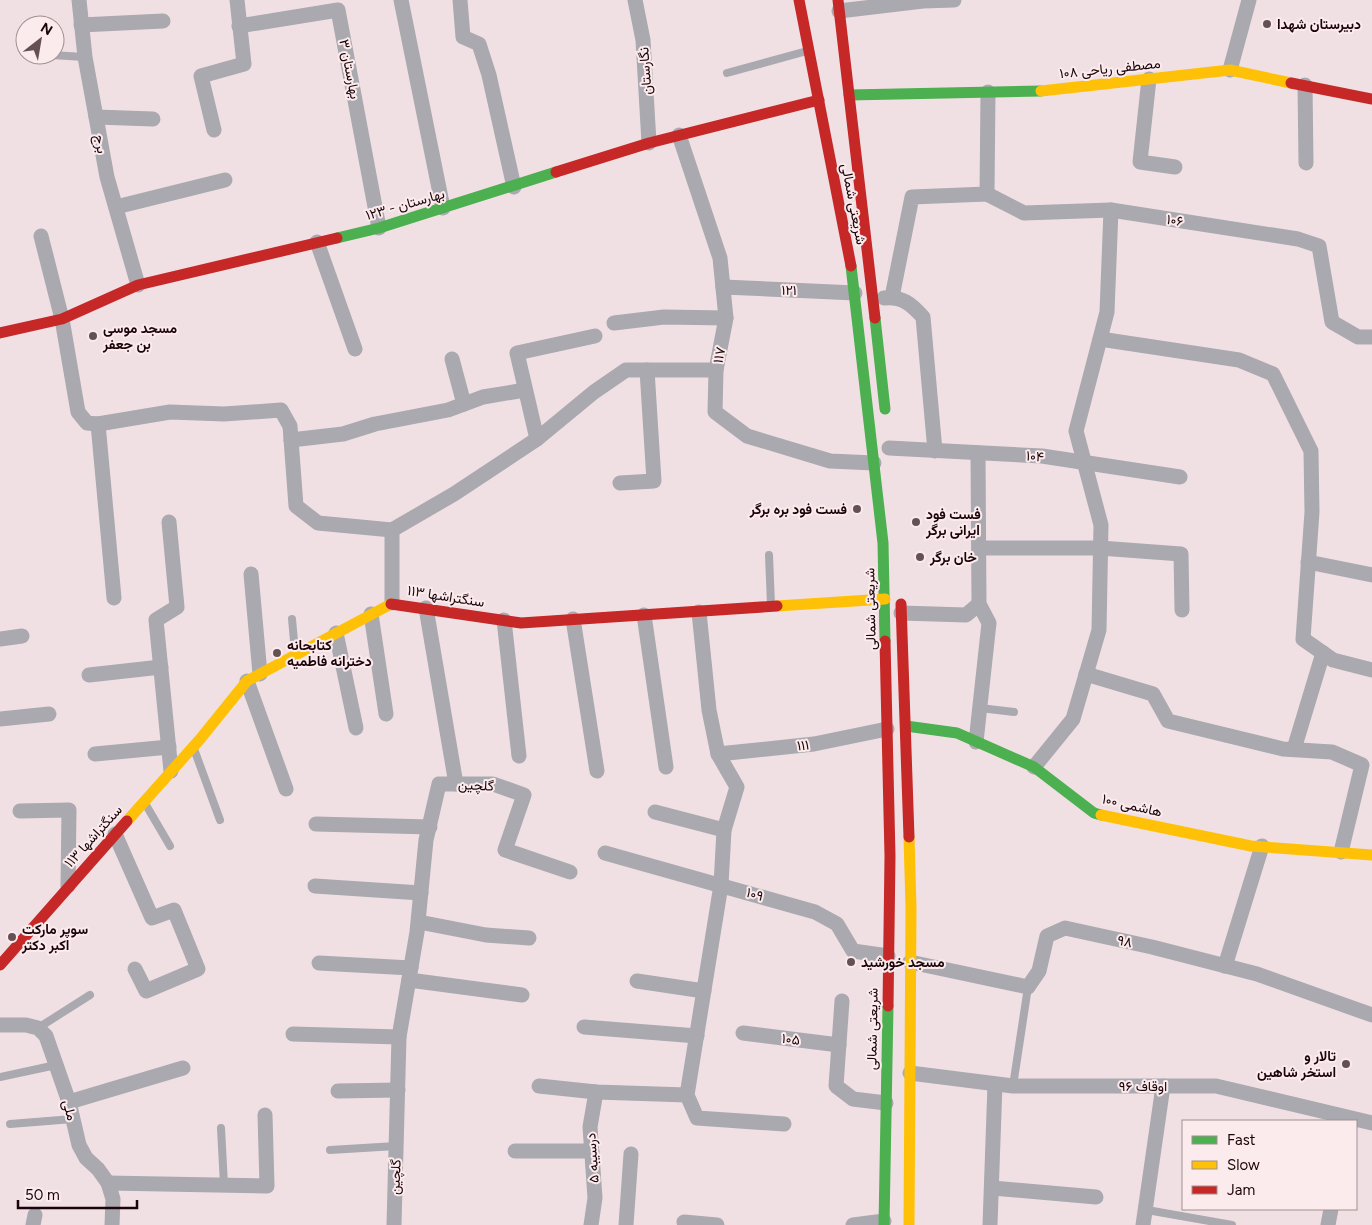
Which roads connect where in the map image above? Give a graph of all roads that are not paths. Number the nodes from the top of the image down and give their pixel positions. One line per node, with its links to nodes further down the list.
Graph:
1 (79, 0): 11 (street, برج)
2 (237, 0): 12 (street)
3 (401, 0): 35 (street)
4 (460, 0): 32 (street)
5 (635, 0): 28 (street, نگارستان)
6 (799, 0): 13 (street, شریعتی شمالی)
7 (954, 0): 9 (street)
8 (1249, 0): 16 (street)
9 (838, 6): 21 (street, شریعتی شمالی)
10 (163, 21): 11 (street)
11 (81, 25): 15 (street, برج)
12 (239, 26): 26 (street); 37 (street, بهارستان ۳)
13 (809, 50): 17 (lane); 23 (street, شریعتی شمالی)
14 (65, 56): 15 (lane)
15 (85, 57): 24 (street, برج)
16 (1230, 70): 18 (street, مصطفی ریاحی ۱۰۸); 19 (street, مصطفی ریاحی ۱۰۸)
17 (727, 73)
18 (1148, 79): 20 (street, مصطفی ریاحی ۱۰۸); 30 (street)
19 (1305, 85): 22 (street, مصطفی ریاحی ۱۰۸); 29 (street)
20 (988, 92): 21 (street, مصطفی ریاحی ۱۰۸); 33 (street)
21 (848, 95): 44 (street, شریعتی شمالی)
22 (1372, 99)
23 (819, 100): 27 (street, بهارستان - ۱۲۳); 42 (street, شریعتی شمالی)
24 (96, 118): 25 (street); 34 (street, برج)
25 (153, 119)
26 (214, 130)
27 (679, 136): 28 (street, بهارستان - ۱۲۳); 41 (street, ۱۱۷)
28 (649, 143): 32 (street, بهارستان - ۱۲۳)
29 (1306, 163)
30 (1175, 166)
31 (225, 180): 34 (street)
32 (514, 187): 35 (street, بهارستان - ۱۲۳)
33 (988, 194): 36 (street, ۱۰۶); 43 (street)
34 (116, 207): 40 (street, برج)
35 (443, 208): 37 (street, بهارستان - ۱۲۳)
36 (1111, 210): 50 (street, ۱۰۶); 51 (street)
37 (380, 228): 39 (street, بهارستان - ۱۲۳)
38 (41, 236): 46 (street)
39 (317, 242): 40 (street, بهارستان - ۱۲۳); 52 (street)
40 (138, 285): 46 (street, بهارستان - ۱۲۳)
41 (723, 287): 42 (street, ۱۲۱); 45 (street, ۱۱۷)
42 (855, 293): 65 (street, شریعتی شمالی)
43 (892, 297): 44 (street); 63 (street)
44 (873, 300): 58 (street, شریعتی شمالی)
45 (726, 318): 47 (street); 55 (street, ۱۱۷)
46 (62, 319): 48 (street, بهارستان - ۱۲۳); 59 (street)
47 (614, 322)
48 (0, 333)
49 (594, 336): 56 (street)
50 (1372, 337)
51 (1100, 339): 66 (street); 74 (street)
52 (354, 349)
53 (452, 359): 57 (street)
54 (647, 370): 55 (street); 60 (street); 68 (street)
55 (716, 370): 65 (street, ۱۱۷)
56 (525, 390): 57 (street); 60 (street)
57 (464, 404): 61 (street)
58 (886, 418)
59 (98, 424): 61 (street); 78 (street)
60 (537, 439): 70 (street)
61 (291, 440): 70 (street)
62 (889, 448): 63 (street, ۱۰۴)
63 (935, 451): 64 (street, ۱۰۴)
64 (978, 453): 66 (street, ۱۰۴); 71 (street)
65 (874, 464): 79 (street, شریعتی شمالی)
66 (1085, 464): 67 (street, ۱۰۴); 72 (street)
67 (1180, 477)
68 (620, 483)
69 (169, 522): 97 (street)
70 (392, 530): 80 (street)
71 (980, 548): 72 (street); 81 (street)
72 (1100, 548): 84 (street); 99 (street)
73 (769, 555): 82 (lane)
74 (1308, 562): 76 (street); 95 (street)
75 (251, 574): 101 (street)
76 (1372, 575)
77 (900, 594): 86 (street)
78 (114, 598)
79 (885, 599): 82 (street, سنگتراشها ۱۱۳); 109 (street, شریعتی شمالی)
80 (392, 603): 83 (street, سنگتراشها ۱۱۳); 87 (street, سنگتراشها ۱۱۳)
81 (979, 604): 86 (street); 102 (street)
82 (771, 607): 85 (street, سنگتراشها ۱۱۳)
83 (426, 608): 90 (street, سنگتراشها ۱۱۳); 121 (street)
84 (1182, 610)
85 (699, 612): 88 (street, سنگتراشها ۱۱۳); 115 (street)
86 (901, 613): 107 (street)
87 (371, 614): 92 (street, سنگتراشها ۱۱۳); 105 (street)
88 (644, 615): 91 (street, سنگتراشها ۱۱۳); 117 (street)
89 (292, 619): 96 (lane)
90 (504, 620): 91 (street, سنگتراشها ۱۱۳); 116 (street)
91 (573, 620): 120 (street)
92 (336, 633): 96 (street, سنگتراشها ۱۱۳); 108 (street)
93 (22, 636): 94 (street)
94 (0, 639)
95 (1323, 653): 98 (street); 113 (street)
96 (295, 655): 101 (street, سنگتراشها ۱۱۳)
97 (160, 666): 100 (street); 111 (street)
98 (1372, 670)
99 (1086, 674): 113 (street); 118 (street)
100 (89, 675)
101 (253, 678): 112 (street, سنگتراشها ۱۱۳); 122 (street)
102 (980, 708): 103 (lane); 110 (street)
103 (1014, 712)
104 (49, 714): 106 (street)
105 (386, 714)
106 (0, 719)
107 (906, 726): 110 (street, هاشمی ۱۰۰); 137 (street)
108 (356, 728)
109 (887, 729): 115 (street, ۱۱۱); 136 (street, شریعتی شمالی)
110 (976, 742): 118 (street, هاشمی ۱۰۰)
111 (169, 747): 114 (street); 119 (street)
112 (193, 747): 119 (street, سنگتراشها ۱۱۳); 126 (lane)
113 (1294, 749): 134 (street)
114 (95, 754)
115 (718, 754): 129 (street)
116 (519, 756)
117 (666, 767)
118 (1034, 767): 132 (street, هاشمی ۱۰۰)
119 (171, 771): 123 (street, سنگتراشها ۱۱۳)
120 (597, 771)
121 (456, 784): 128 (street, گلچین); 138 (street, گلچین)
122 (286, 789)
123 (144, 801): 130 (street, سنگتراشها ۱۱۳); 131 (lane)
124 (20, 811): 140 (street)
125 (655, 812): 129 (street)
126 (220, 820)
127 (316, 824): 128 (street)
128 (430, 827): 142 (street, گلچین)
129 (724, 830): 139 (street)
130 (115, 834): 140 (street, سنگتراشها ۱۱۳); 150 (street)
131 (170, 846)
132 (1262, 846): 134 (street, هاشمی ۱۰۰); 149 (street)
133 (605, 852): 139 (street, ۱۰۹)
134 (1341, 852): 135 (street, هاشمی ۱۰۰)
135 (1372, 855)
136 (890, 856): 137 (street); 145 (street, شریعتی شمالی)
137 (909, 856): 146 (street)
138 (570, 872)
139 (722, 885): 145 (street, ۱۰۹); 154 (street)
140 (68, 886): 148 (street, سنگتراشها ۱۱۳)
141 (315, 886): 142 (street)
142 (421, 893): 143 (street, گلچین)
143 (419, 922): 144 (street); 151 (street, گلچین)
144 (529, 938)
145 (888, 956): 180 (street, شریعتی شمالی)
146 (910, 962): 153 (street); 169 (street)
147 (319, 964): 151 (street)
148 (0, 965)
149 (1225, 966): 153 (street, ۹۸); 158 (street, ۹۸)
150 (135, 969)
151 (410, 974): 156 (street); 165 (street, گلچین)
152 (637, 981): 154 (street)
153 (1028, 987): 173 (lane)
154 (704, 991): 164 (street)
155 (90, 995): 161 (lane)
156 (522, 995)
157 (842, 1001): 166 (street)
158 (1372, 1015)
159 (0, 1025): 161 (street)
160 (584, 1027): 164 (street)
161 (38, 1028): 167 (street, ملی)
162 (743, 1033): 166 (street, ۱۰۵)
163 (293, 1034): 165 (street)
164 (697, 1036): 178 (street)
165 (399, 1037): 175 (street, گلچین)
166 (839, 1045): 180 (street)
167 (56, 1065): 170 (lane); 179 (street, ملی)
168 (183, 1068): 179 (street)
169 (910, 1074): 171 (street, اوقاف ۹۶); 208 (street)
170 (0, 1076)
171 (996, 1084): 173 (street, اوقاف ۹۶); 196 (street)
172 (540, 1086): 177 (street)
173 (1014, 1086): 174 (street, اوقاف ۹۶)
174 (1163, 1086): 182 (street, اوقاف ۹۶); 198 (street)
175 (398, 1090): 176 (street); 189 (street, گلچین)
176 (338, 1091)
177 (596, 1092): 178 (street); 192 (street, درسیبه ۵)
178 (687, 1095): 186 (street)
179 (69, 1102): 183 (street, ملی)
180 (886, 1103): 201 (street, شریعتی شمالی)
181 (265, 1115): 195 (street)
182 (1345, 1118)
183 (73, 1119): 185 (lane); 194 (street, ملی)
184 (1357, 1121): 187 (street, اوقاف ۹۶)
185 (10, 1124)
186 (784, 1124)
187 (1372, 1124)
188 (221, 1128): 195 (lane)
189 (396, 1146): 190 (lane); 203 (street, گلچین)
190 (330, 1150)
191 (515, 1151): 192 (street)
192 (592, 1151): 204 (street, درسیبه ۵)
193 (631, 1154): 205 (street)
194 (108, 1183): 195 (street); 202 (street, ملی)
195 (224, 1185)
196 (992, 1188): 197 (street); 209 (street)
197 (1096, 1197)
198 (1147, 1210): 210 (street); 211 (lane)
199 (1331, 1210): 212 (street)
200 (684, 1222): 206 (street)
201 (884, 1223): 207 (street)
202 (112, 1225)
203 (394, 1225)
204 (591, 1225)
205 (626, 1225)
206 (717, 1225)
207 (853, 1225)
208 (909, 1225)
209 (990, 1225)
210 (1143, 1225)
211 (1232, 1225)
212 (1328, 1225)

